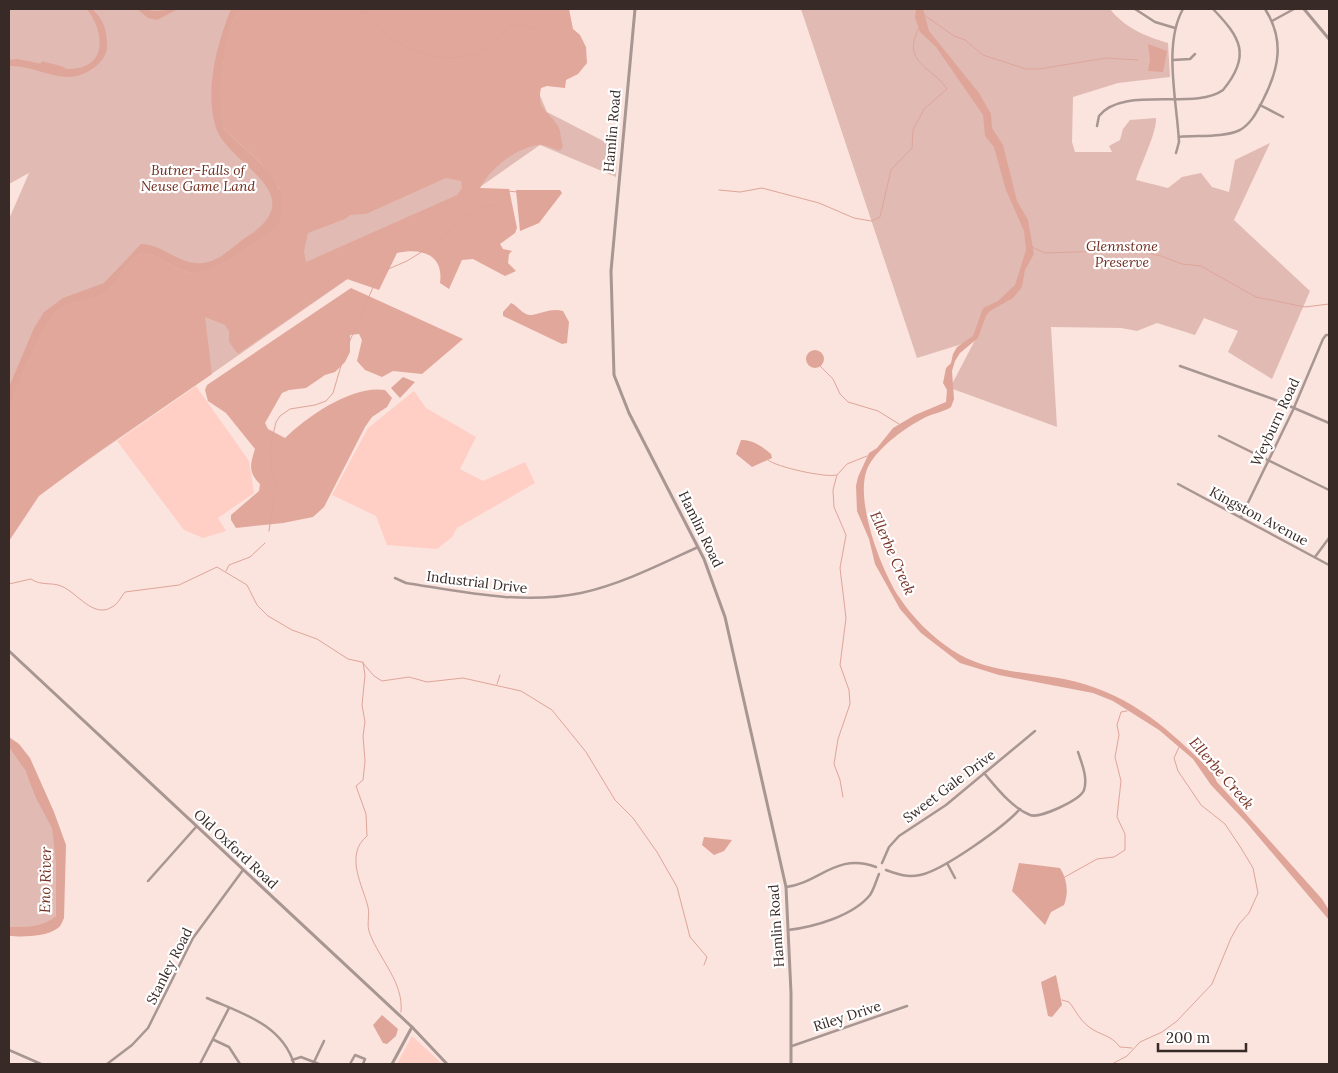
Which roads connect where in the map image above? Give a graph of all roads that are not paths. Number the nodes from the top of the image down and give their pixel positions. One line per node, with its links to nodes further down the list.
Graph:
1 (635, 9): 29 (street, Hamlin Road)
2 (1134, 9): 9 (street)
3 (1183, 9): 9 (street)
4 (1213, 9): 13 (street)
5 (1265, 9): 8 (street)
6 (1294, 9): 8 (street)
7 (1304, 9): 10 (street)
8 (1272, 21): 14 (street)
9 (1175, 28): 12 (street)
10 (1329, 39)
11 (1195, 54): 12 (street)
12 (1173, 60): 13 (street)
13 (1176, 98): 16 (street); 17 (street)
14 (1260, 106): 15 (street); 17 (street)
15 (1283, 117)
16 (1097, 126)
17 (1179, 137): 18 (street)
18 (1176, 153)
19 (1328, 335): 21 (street, Weyburn Road)
20 (1180, 366): 21 (street)
21 (1294, 407): 22 (street); 24 (street, Weyburn Road)
22 (1329, 423)
23 (1219, 436): 24 (street)
24 (1268, 461): 26 (street); 27 (street, Weyburn Road)
25 (1178, 484): 27 (street, Kingston Avenue)
26 (1329, 490)
27 (1241, 517): 30 (street, Kingston Avenue)
28 (1329, 538): 30 (street)
29 (698, 546): 32 (street, Industrial Drive); 47 (street, Hamlin Road)
30 (1314, 557): 31 (street, Kingston Avenue)
31 (1329, 565)
32 (395, 578)
33 (9, 651): 38 (street, Old Oxford Road)
34 (1035, 731): 36 (street, Sweet Gale Drive)
35 (1078, 752): 37 (street)
36 (984, 773): 37 (street); 39 (street, Sweet Gale Drive)
37 (1020, 809): 40 (street)
38 (196, 827): 42 (street, Old Oxford Road); 46 (street)
39 (882, 863): 41 (street); 43 (street)
40 (948, 863): 43 (street); 45 (street)
41 (876, 867): 44 (street); 47 (street)
42 (243, 870): 52 (street, Old Oxford Road); 60 (street, Stanley Road)
43 (886, 870): 44 (street)
44 (879, 874): 48 (street)
45 (955, 878)
46 (148, 881)
47 (786, 887): 48 (street, Hamlin Road)
48 (788, 930): 55 (street, Hamlin Road)
49 (207, 998): 51 (street)
50 (908, 1006): 55 (street, Riley Drive)
51 (229, 1008): 53 (street); 57 (street)
52 (412, 1027): 67 (street); 68 (street, Old Oxford Road)
53 (214, 1040): 61 (street); 62 (street)
54 (324, 1041): 58 (street)
55 (792, 1046): 69 (street, Hamlin Road)
56 (9, 1050): 59 (street)
57 (292, 1060): 58 (street); 63 (street)
58 (314, 1062): 64 (street)
59 (41, 1064)
60 (107, 1064)
61 (200, 1064)
62 (240, 1064)
63 (294, 1064)
64 (319, 1064)
65 (350, 1064): 66 (street)
66 (363, 1064)
67 (392, 1064)
68 (447, 1064)
69 (791, 1064)

